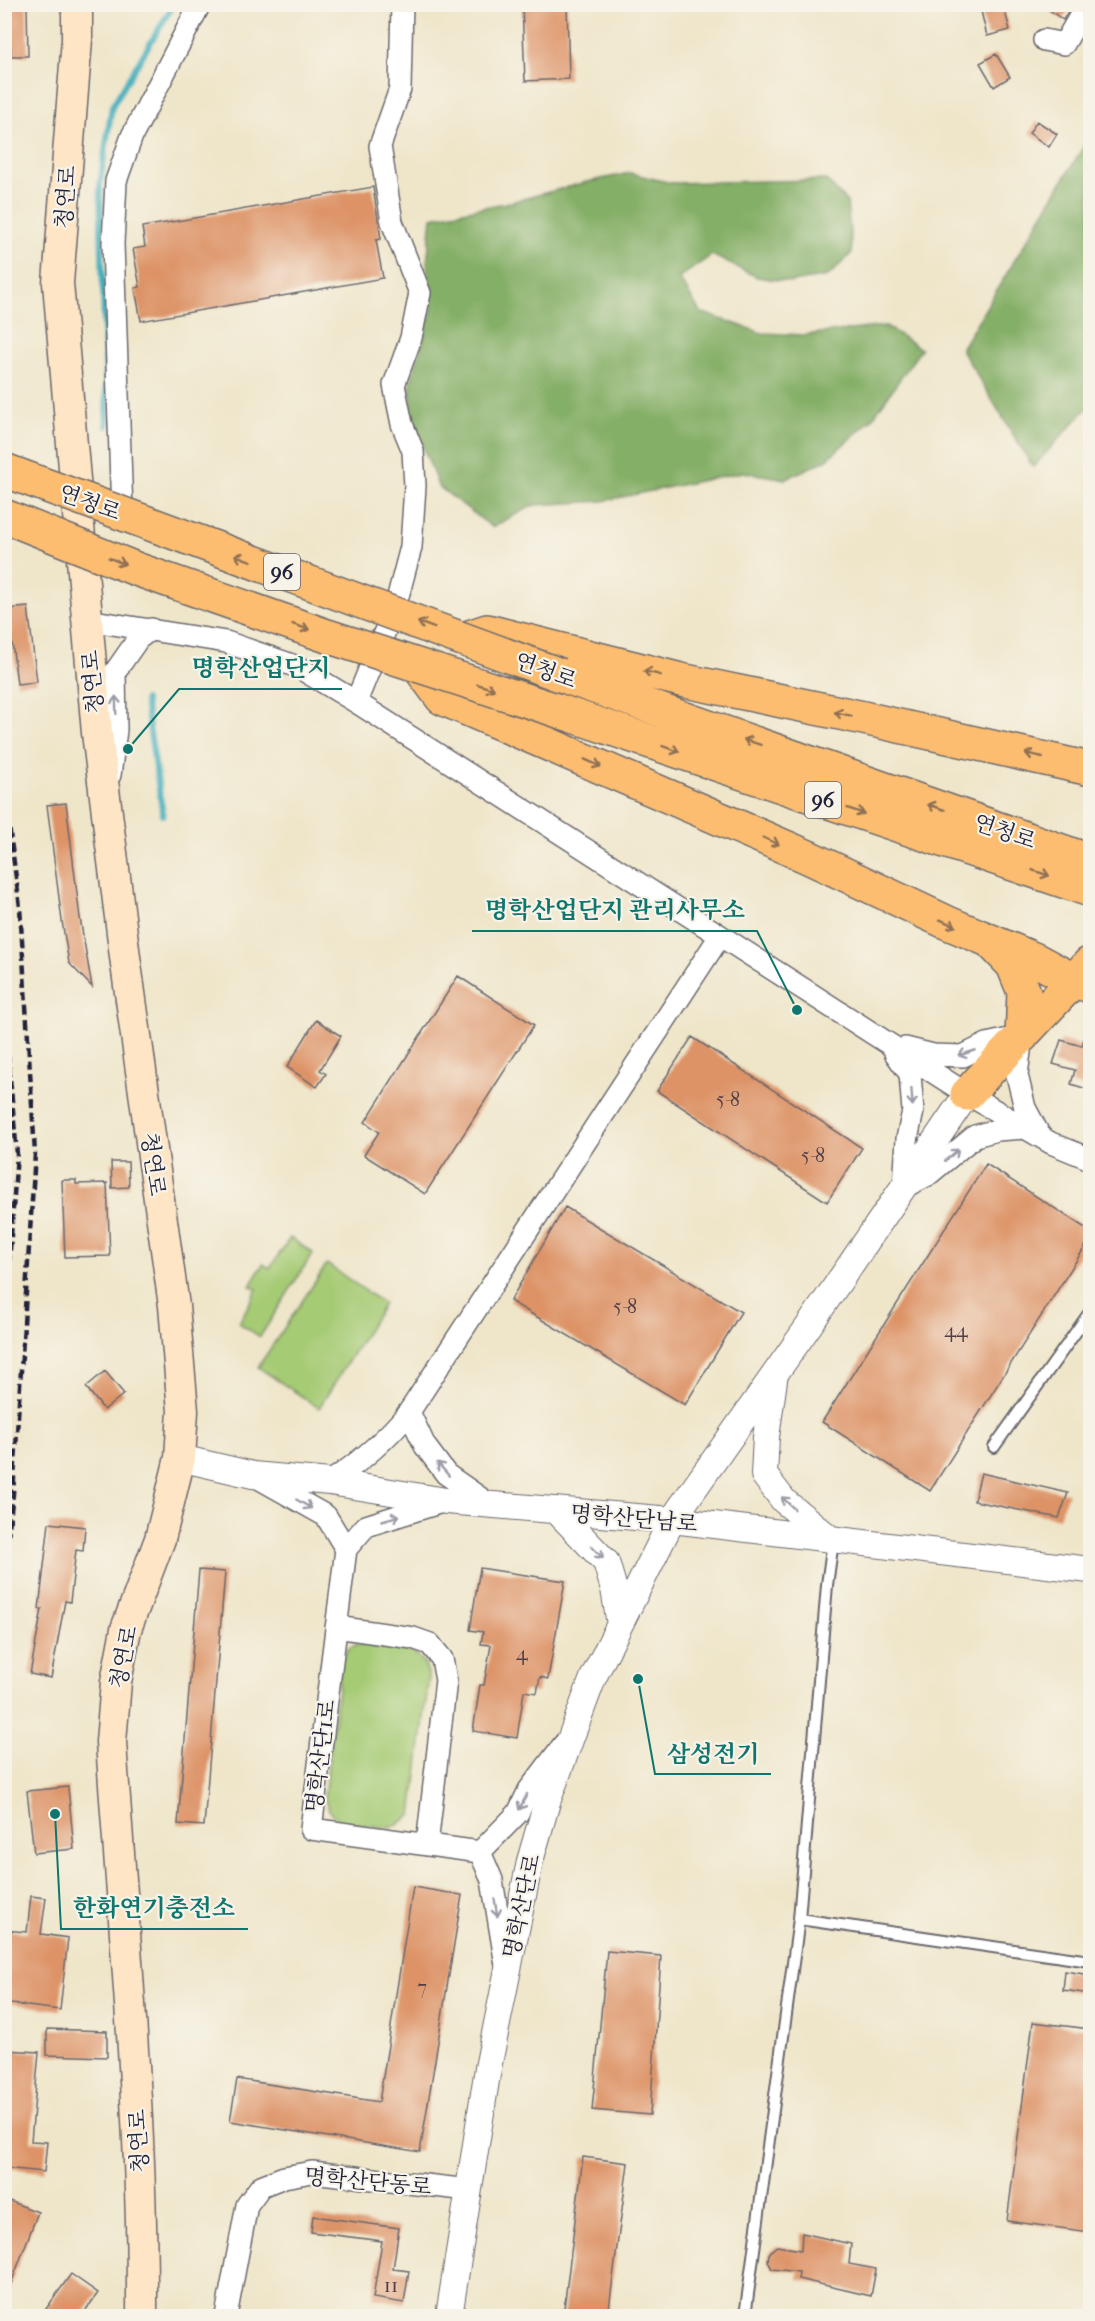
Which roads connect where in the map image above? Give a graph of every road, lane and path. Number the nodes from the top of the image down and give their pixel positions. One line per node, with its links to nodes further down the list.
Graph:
1 (77, 4): 9 (main road, 청연로)
2 (200, 4): 7 (street)
3 (402, 4): 13 (street)
4 (1087, 4): 5 (street)
5 (1044, 40)
6 (4, 470): 7 (highway, 연청로 / 96, bridge)
7 (122, 513): 11 (highway, 연청로 / 96, one-way to 7, bridge)
8 (4, 516): 12 (highway, 연청로 / 96, one-way to 12, bridge)
9 (87, 620): 10 (street); 15 (main road, 청연로)
10 (151, 629): 13 (street); 15 (street, one-way to 10)
11 (563, 664): 14 (highway, one-way to 11); 16 (highway, 연청로 / 96, one-way to 11)
12 (418, 666): 17 (highway, 연청로 / 96, one-way to 17, bridge); 19 (highway, one-way to 19)
13 (357, 702): 18 (street)
14 (1090, 769)
15 (106, 805): 31 (main road, 청연로)
16 (1090, 861)
17 (1090, 890)
18 (720, 936): 22 (street); 29 (street)
19 (989, 940): 20 (highway); 21 (highway)
20 (1087, 982): 21 (highway)
21 (1022, 1036): 22 (street, one-way to 22); 23 (highway); 24 (street)
22 (889, 1045): 23 (street); 26 (street, one-way to 26)
23 (966, 1094): 24 (street); 26 (street, 명학산단로)
24 (1032, 1132): 25 (street); 26 (street, one-way to 24)
25 (1090, 1159)
26 (904, 1187): 28 (street, 명학산단로)
27 (1090, 1312): 30 (lane)
28 (775, 1374): 37 (street, 명학산단로); 38 (street, one-way to 28)
29 (409, 1412): 33 (street); 35 (street, one-way to 29)
30 (994, 1447)
31 (180, 1458): 32 (street, 명학산단남로); 50 (main road, 청연로)
32 (253, 1475): 33 (street, 명학산단남로); 39 (street, one-way to 39)
33 (330, 1482): 34 (street, 명학산단남로)
34 (446, 1501): 35 (street, 명학산단남로); 39 (street, one-way to 34)
35 (489, 1504): 36 (street, 명학산단남로)
36 (556, 1510): 37 (street, 명학산단남로); 41 (street, one-way to 41)
37 (672, 1520): 38 (street, 명학산단남로); 41 (street, 명학산단로)
38 (833, 1540): 40 (street, 명학산단남로); 46 (lane)
39 (346, 1549): 42 (street, 명학산단1로)
40 (1090, 1570)
41 (620, 1623): 43 (street, 명학산단로)
42 (336, 1627): 44 (street); 44 (street, 명학산단1로)
43 (570, 1737): 45 (street, one-way to 45); 48 (street, 명학산단로)
44 (427, 1845): 45 (street, 명학산단1로)
45 (480, 1852): 48 (street, one-way to 48)
46 (799, 1919): 47 (lane); 53 (lane)
47 (1090, 1961)
48 (507, 1972): 49 (street, 명학산단로)
49 (469, 2190): 51 (street, 명학산단동로); 52 (street, 명학산단로)
50 (142, 2316)
51 (226, 2316)
52 (450, 2316)
53 (745, 2316)

